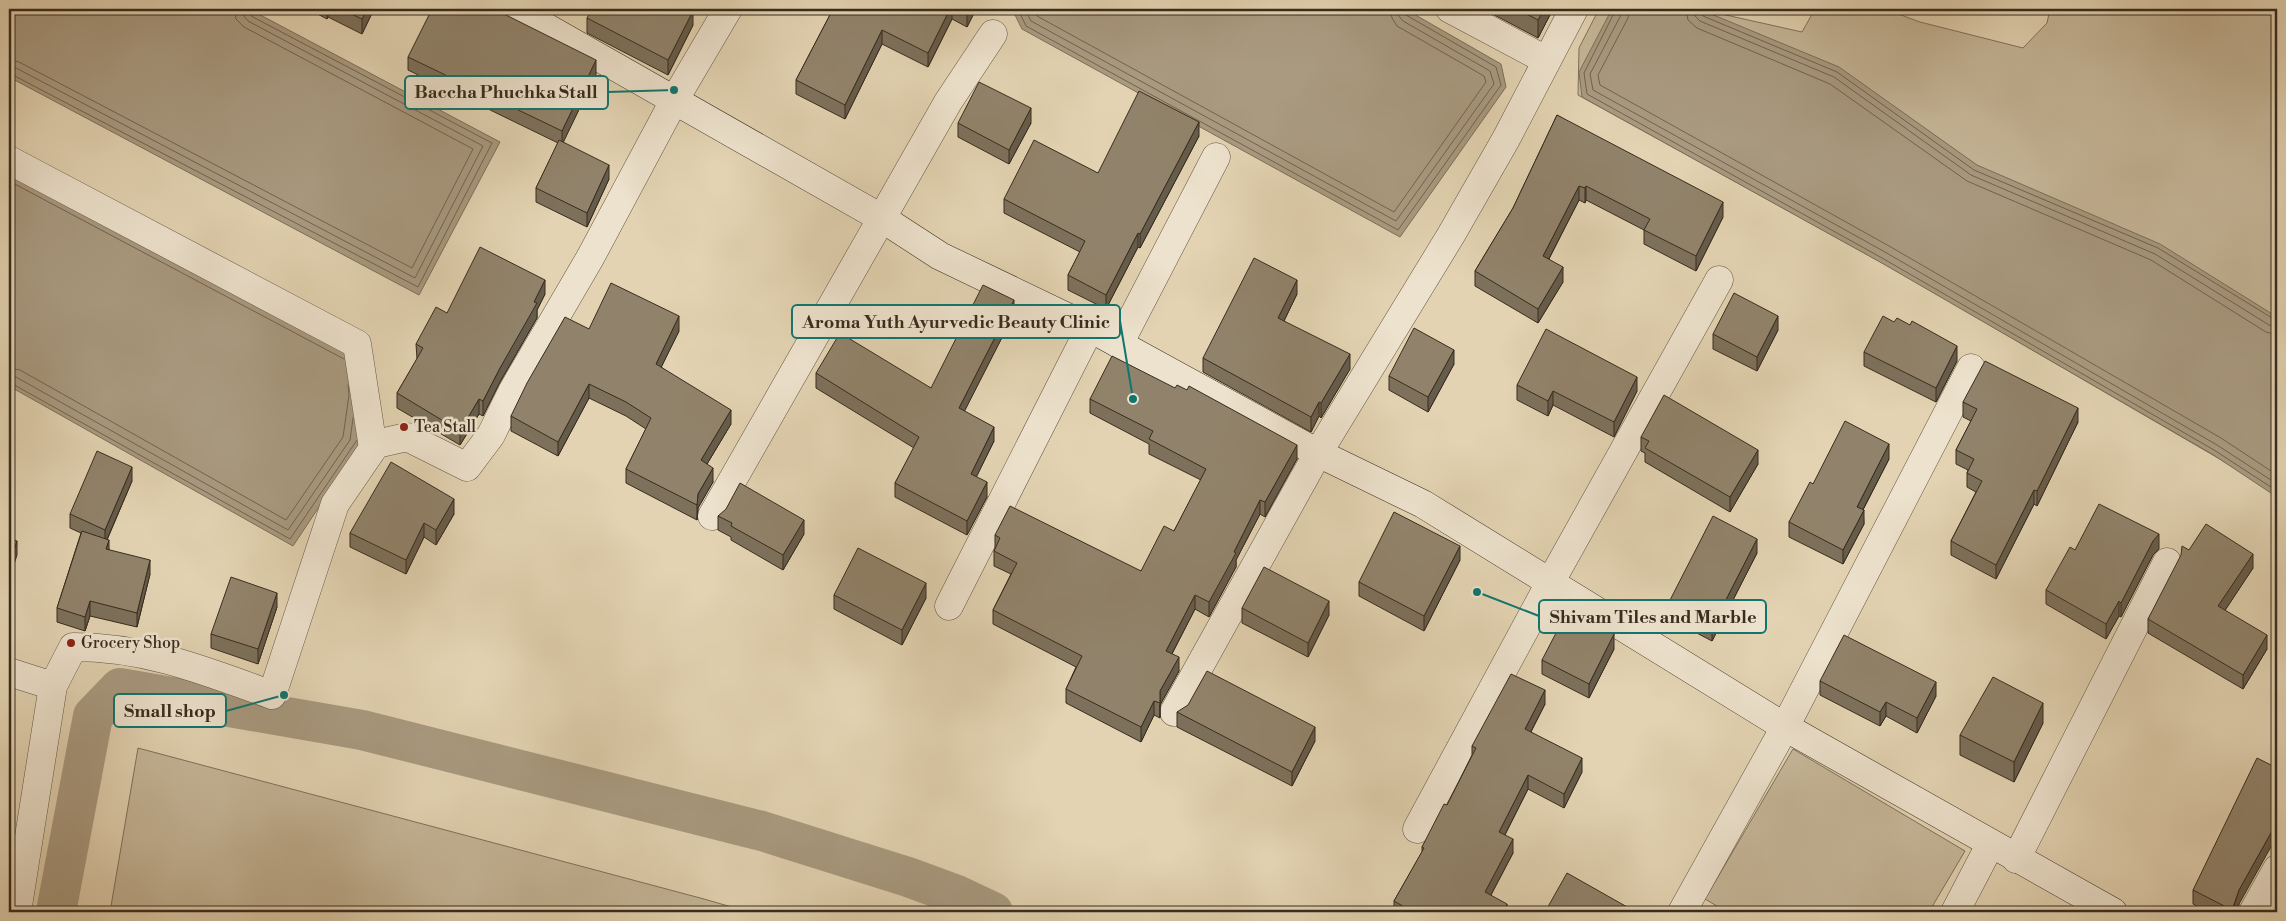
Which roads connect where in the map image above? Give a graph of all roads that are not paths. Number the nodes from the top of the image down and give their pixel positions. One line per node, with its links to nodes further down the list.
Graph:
1 (514, 9): 7 (street)
2 (728, 9): 7 (street)
3 (1450, 9): 6 (street)
4 (1574, 9): 6 (street)
5 (993, 34): 10 (street)
6 (1546, 60): 16 (street)
7 (675, 99): 10 (street); 15 (street)
8 (1216, 157): 13 (street)
9 (9, 160): 15 (street)
10 (883, 219): 12 (street); 17 (street)
11 (1719, 280): 19 (street)
12 (1090, 328): 13 (street); 20 (street)
13 (1119, 344): 16 (street)
14 (1971, 368): 24 (street)
15 (373, 448): 22 (street)
16 (1318, 453): 19 (street); 23 (street)
17 (712, 516)
18 (2167, 562): 27 (street)
19 (1550, 581): 24 (street); 25 (street)
20 (949, 606)
21 (9, 672): 22 (street)
22 (53, 686): 29 (street)
23 (1174, 712)
24 (1786, 727): 26 (street); 30 (street)
25 (1417, 829)
26 (1990, 845): 27 (street); 31 (street)
27 (2016, 859): 32 (street)
28 (2277, 869): 33 (street)
29 (17, 912)
30 (1682, 912)
31 (1955, 912)
32 (2114, 912)
33 (2253, 912)

